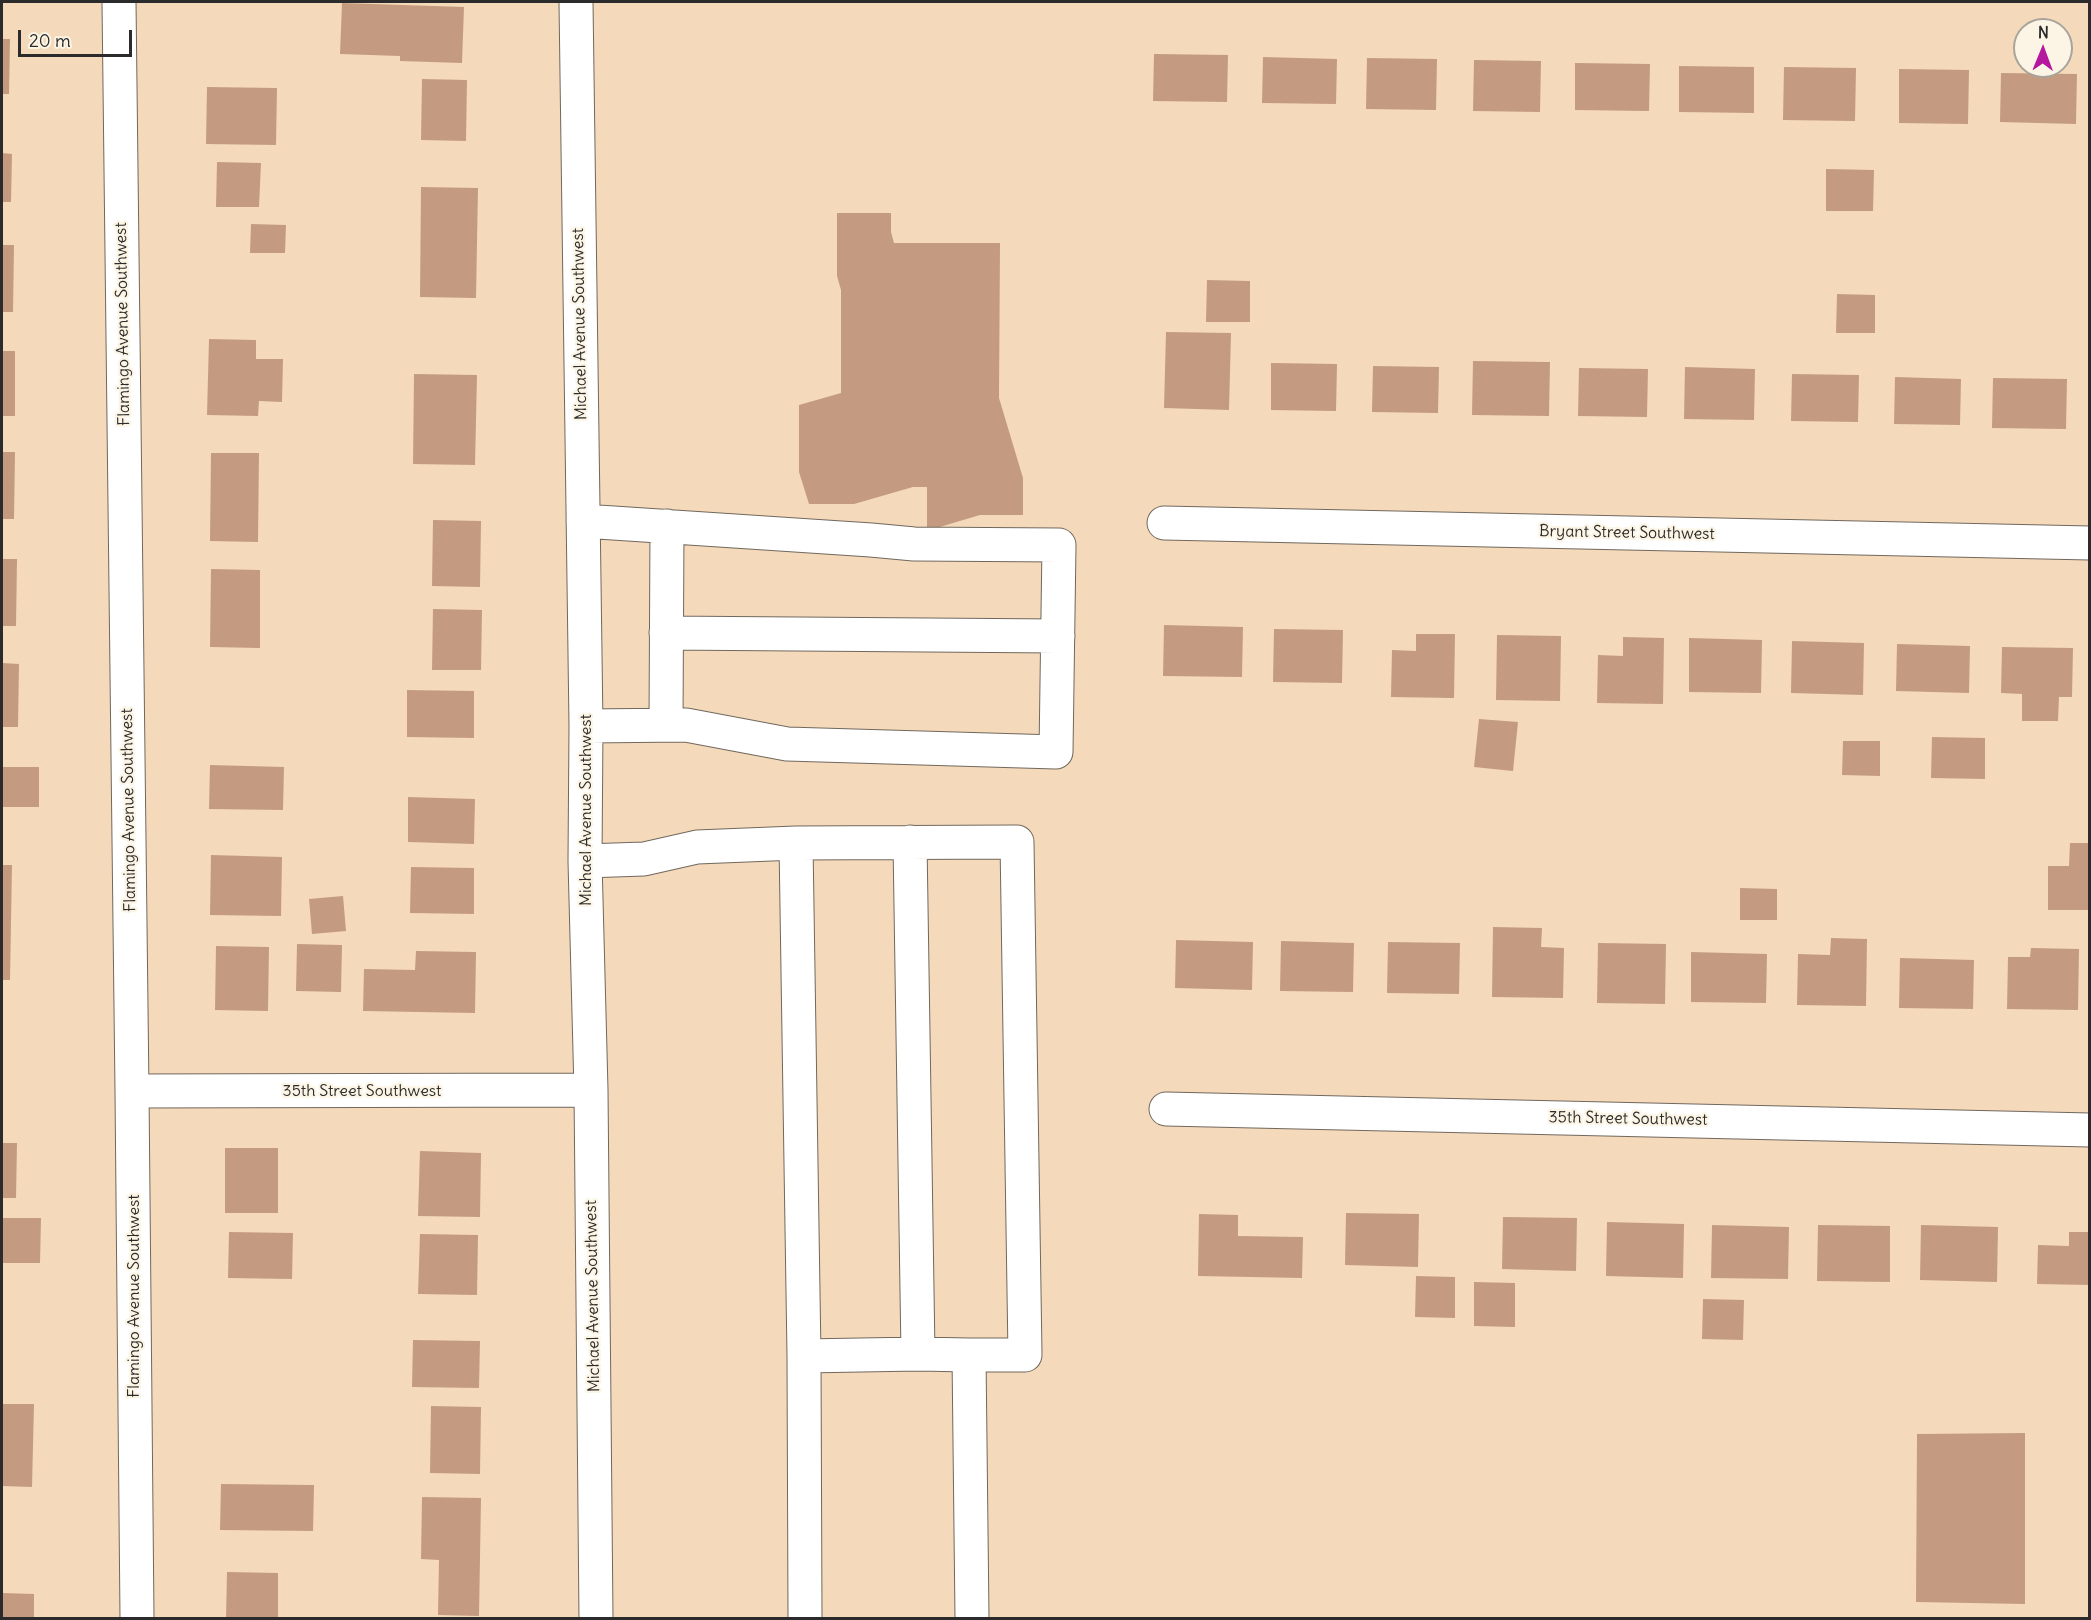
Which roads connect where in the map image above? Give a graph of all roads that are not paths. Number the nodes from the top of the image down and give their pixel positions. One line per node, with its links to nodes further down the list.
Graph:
1 (119, 2): 15 (street, Flamingo Avenue Southwest)
2 (576, 2): 3 (street, Michael Avenue Southwest)
3 (583, 521): 5 (street); 10 (street, Michael Avenue Southwest)
4 (1164, 523): 6 (street, Bryant Street Southwest)
5 (667, 526): 7 (street); 8 (street)
6 (2090, 543)
7 (666, 633): 8 (street); 9 (street)
8 (1058, 636): 9 (street)
9 (666, 725): 10 (street)
10 (586, 726): 13 (street, Michael Avenue Southwest)
11 (910, 842): 12 (street); 18 (street); 19 (street)
12 (796, 843): 13 (street); 20 (street)
13 (585, 861): 14 (street, Michael Avenue Southwest)
14 (591, 1090): 15 (street, 35th Street Southwest); 22 (street, Michael Avenue Southwest)
15 (132, 1091): 21 (street, Flamingo Avenue Southwest)
16 (1166, 1109): 17 (street, 35th Street Southwest)
17 (2090, 1130)
18 (918, 1354): 19 (street); 20 (street)
19 (969, 1355): 24 (street)
20 (804, 1356): 23 (street)
21 (136, 1618)
22 (596, 1618)
23 (805, 1618)
24 (972, 1618)

